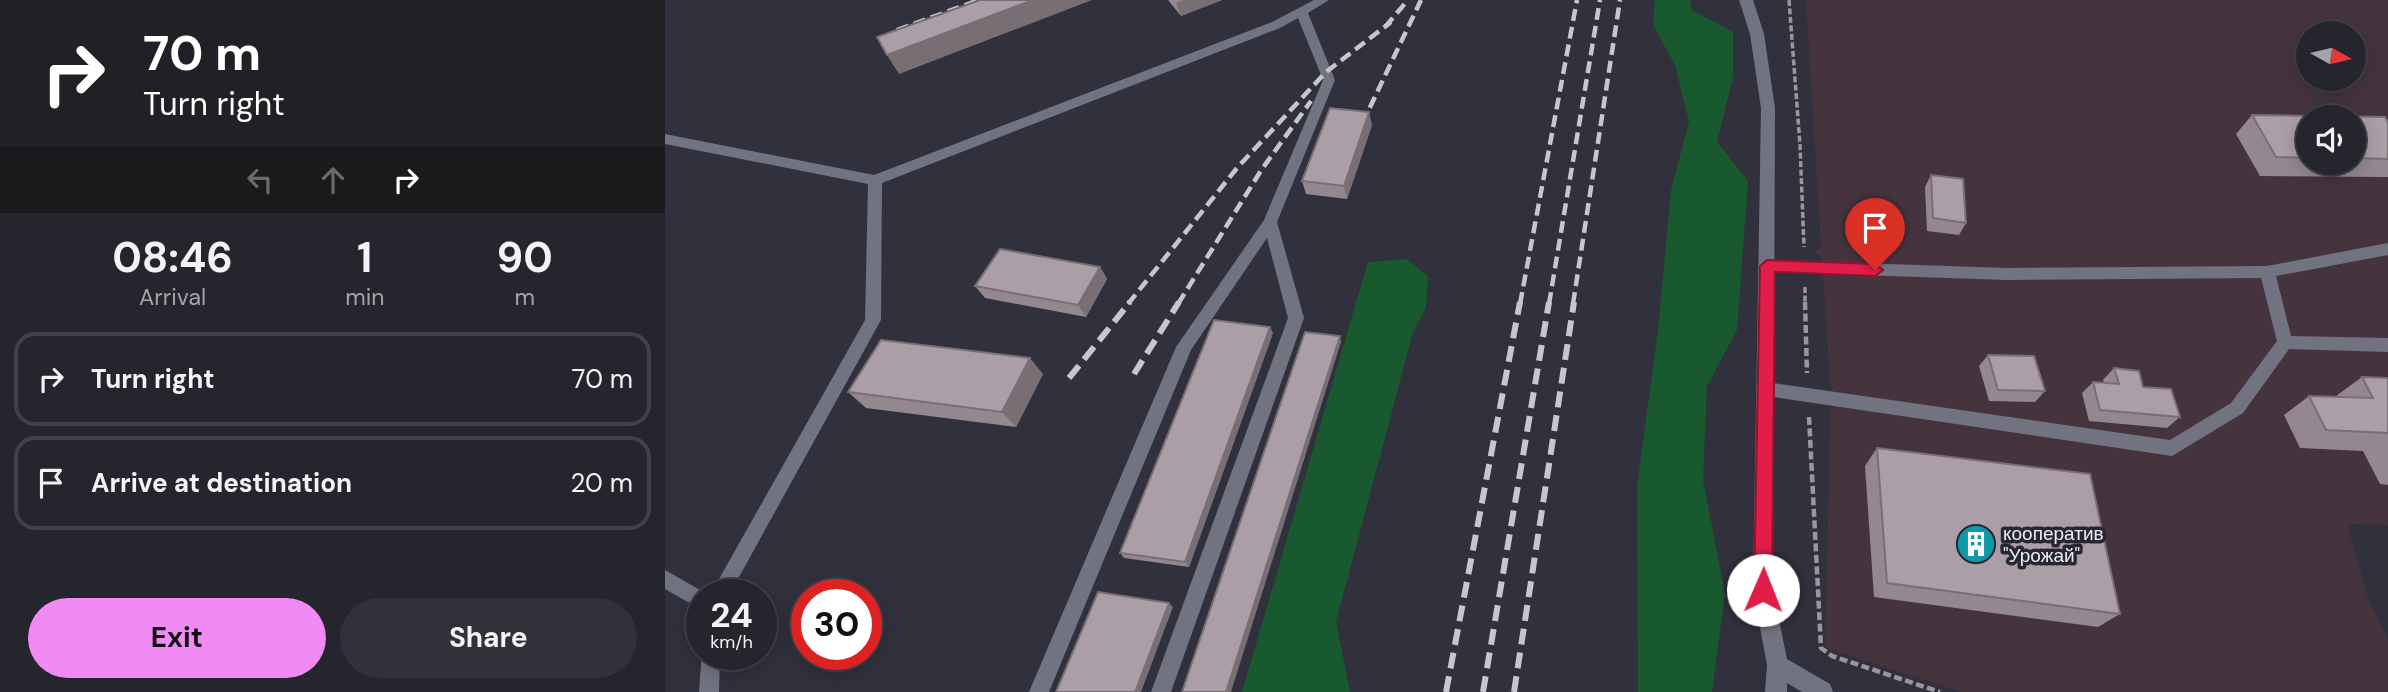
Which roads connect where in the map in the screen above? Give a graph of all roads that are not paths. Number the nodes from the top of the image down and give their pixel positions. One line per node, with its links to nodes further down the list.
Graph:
1 (1323, 0): 3 (lane)
2 (1746, 0): 8 (street)
3 (1301, 12): 5 (lane); 6 (lane)
4 (665, 139): 5 (lane)
5 (875, 180): 14 (lane)
6 (1270, 222): 19 (lane); 20 (lane)
7 (2388, 249): 9 (lane)
8 (1767, 266): 9 (lane); 12 (street)
9 (2267, 272): 10 (lane)
10 (2285, 342): 11 (lane); 12 (lane)
11 (2388, 345)
12 (1766, 389): 16 (street)
13 (665, 579): 15 (lane)
14 (728, 579)
15 (686, 591)
16 (1778, 665): 21 (street); 22 (street)
17 (710, 670): 18 (lane)
18 (709, 692)
19 (1039, 692)
20 (1161, 692)
21 (1776, 692)
22 (1822, 692)

